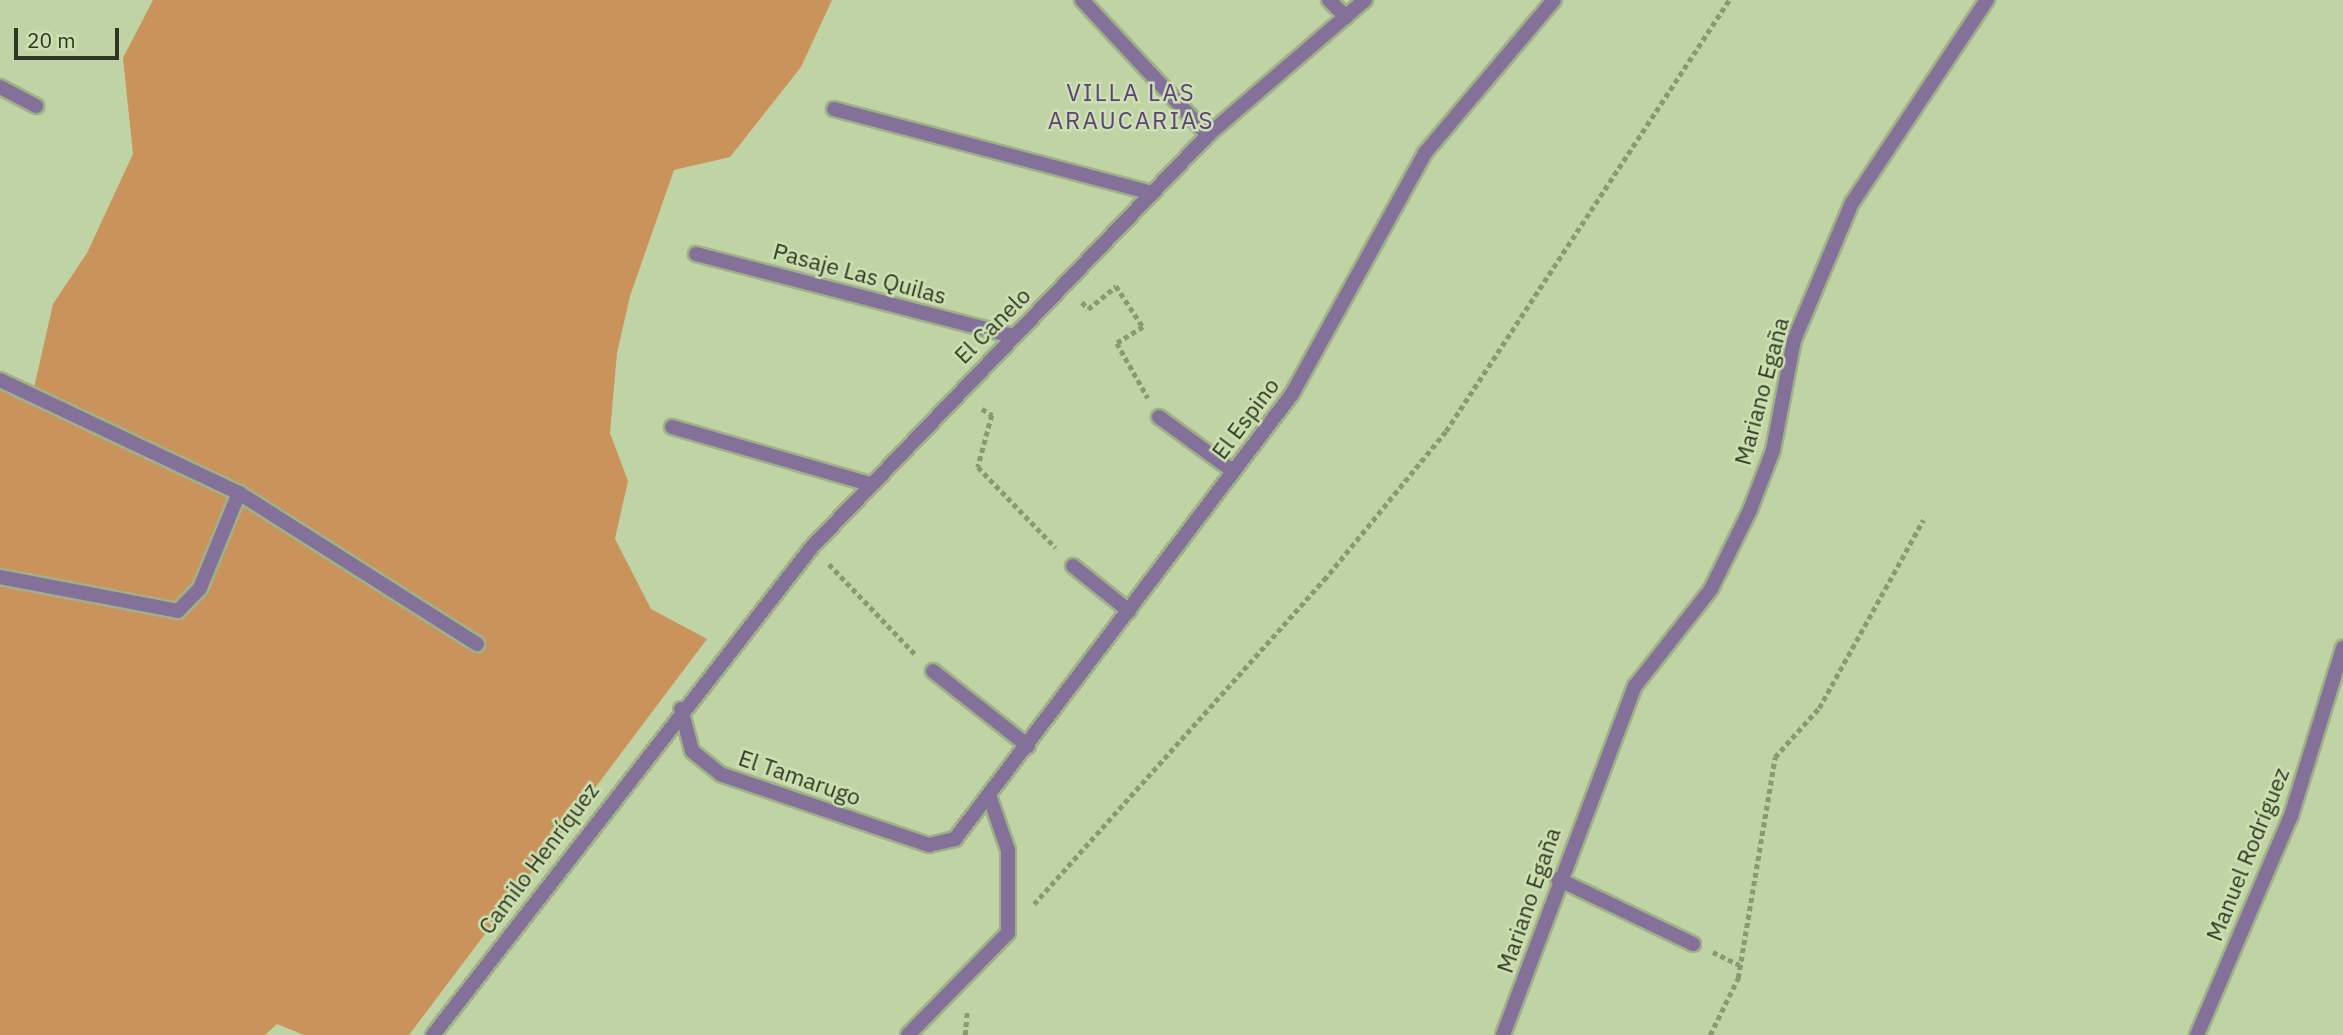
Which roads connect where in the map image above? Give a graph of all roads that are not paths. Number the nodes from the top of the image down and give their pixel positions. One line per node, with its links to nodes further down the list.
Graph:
1 (1082, 0): 10 (street)
2 (1329, 0): 6 (street)
3 (1365, 0): 6 (street, El Canelo)
4 (1555, 0): 17 (street, El Espino)
5 (1987, 0): 30 (street, Mariano Egaña)
6 (1346, 16): 10 (street, El Canelo)
7 (0, 87): 8 (street)
8 (36, 106)
9 (834, 109): 11 (street)
10 (1208, 135): 11 (street, El Canelo)
11 (1152, 193): 13 (street, El Canelo)
12 (696, 254): 13 (street, Pasaje Las Quilas)
13 (1012, 336): 18 (street, El Canelo)
14 (0, 380): 19 (street)
15 (1158, 417): 17 (street)
16 (672, 427): 18 (street)
17 (1233, 471): 22 (street, El Espino)
18 (870, 484): 26 (street, El Canelo)
19 (239, 493): 21 (street); 23 (street)
20 (1073, 566): 22 (street)
21 (0, 577)
22 (1129, 611): 27 (street, El Espino)
23 (477, 644)
24 (2343, 648): 35 (street, Manuel Rodríguez)
25 (933, 671): 27 (street)
26 (681, 709): 29 (street, El Tamarugo); 32 (street, Camilo Henríquez)
27 (1028, 746): 28 (street, El Espino)
28 (990, 798): 29 (street, El Espino); 33 (street)
29 (943, 845)
30 (1558, 878): 31 (street); 34 (street, Mariano Egaña)
31 (1693, 943)
32 (433, 1035)
33 (908, 1035)
34 (1503, 1035)
35 (2197, 1035)

